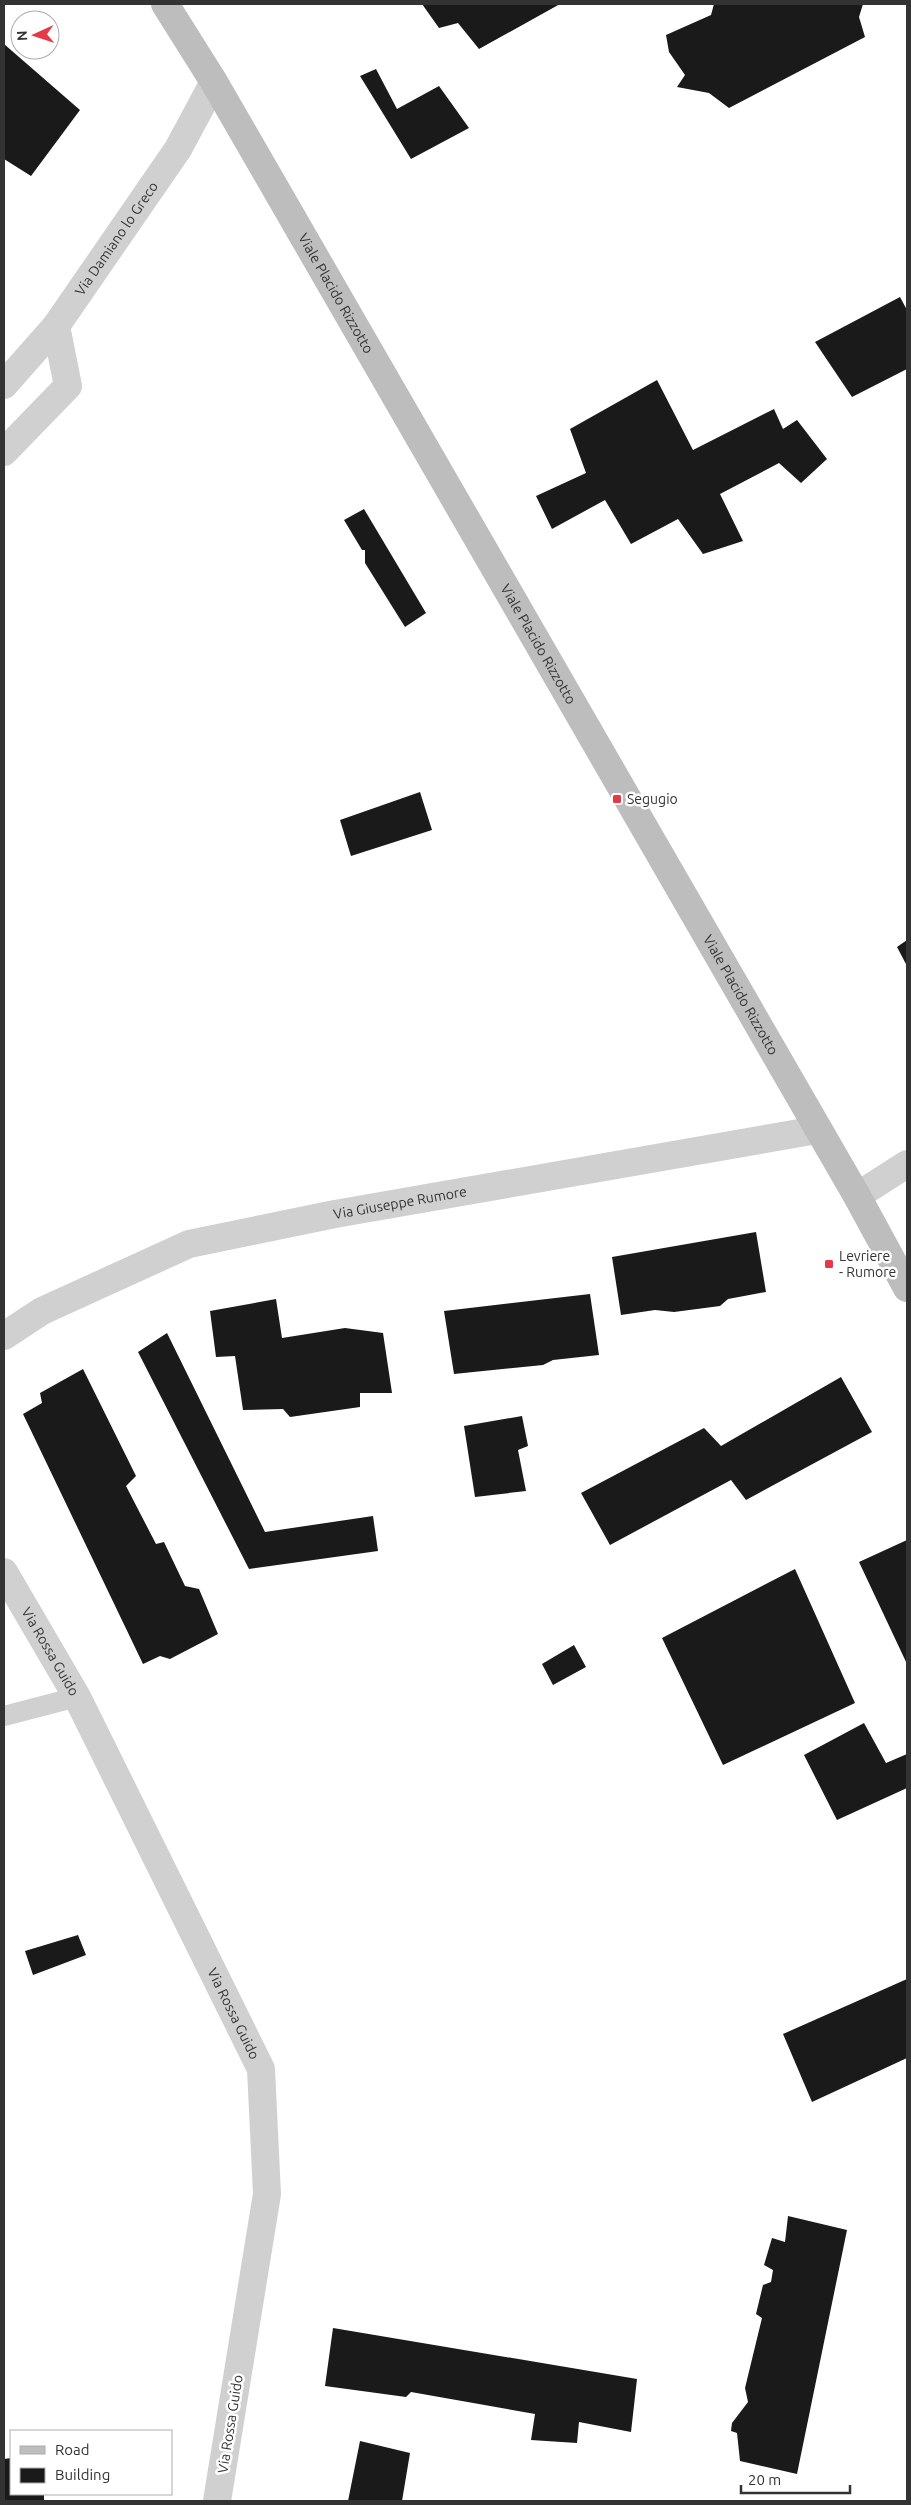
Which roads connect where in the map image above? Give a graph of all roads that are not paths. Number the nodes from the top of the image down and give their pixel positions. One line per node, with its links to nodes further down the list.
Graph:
1 (165, 4): 2 (street, Viale Placido Rizzotto)
2 (214, 82): 3 (street, Via Damiano lo Greco); 6 (street, Viale Placido Rizzotto)
3 (56, 326): 4 (street, Via Damiano lo Greco); 5 (street)
4 (4, 385)
5 (4, 452)
6 (817, 1130): 8 (street, Viale Placido Rizzotto); 10 (street, Via Giuseppe Rumore)
7 (907, 1164): 8 (street)
8 (857, 1196): 9 (street, Viale Placido Rizzotto)
9 (907, 1288)
10 (4, 1336)
11 (4, 1572): 12 (street, Via Rossa Guido)
12 (77, 1697): 13 (lane); 14 (street, Via Rossa Guido)
13 (4, 1716)
14 (217, 2501)

